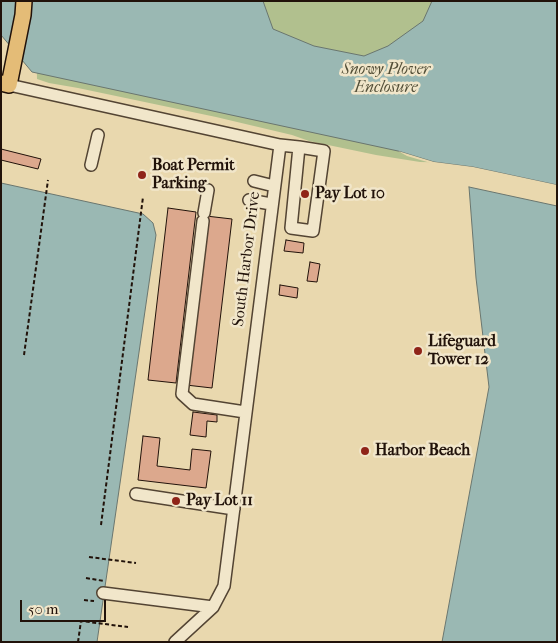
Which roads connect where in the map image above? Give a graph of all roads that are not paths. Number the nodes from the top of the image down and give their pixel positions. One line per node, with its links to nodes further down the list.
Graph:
1 (24, 1): 2 (main road)
2 (7, 80): 4 (street)
3 (98, 134): 6 (street)
4 (280, 145): 5 (street); 8 (street, South Harbor Drive)
5 (299, 147): 5 (street)
6 (91, 165)
7 (254, 181): 8 (street)
8 (274, 186): 11 (street, South Harbor Drive)
9 (208, 190): 12 (street)
10 (249, 200): 11 (street)
11 (271, 204): 12 (street, South Harbor Drive)
12 (245, 412): 14 (street, South Harbor Drive)
13 (136, 494): 14 (street)
14 (234, 509): 16 (street, South Harbor Drive)
15 (103, 592): 16 (street)
16 (213, 607): 17 (street, South Harbor Drive)
17 (175, 642)

